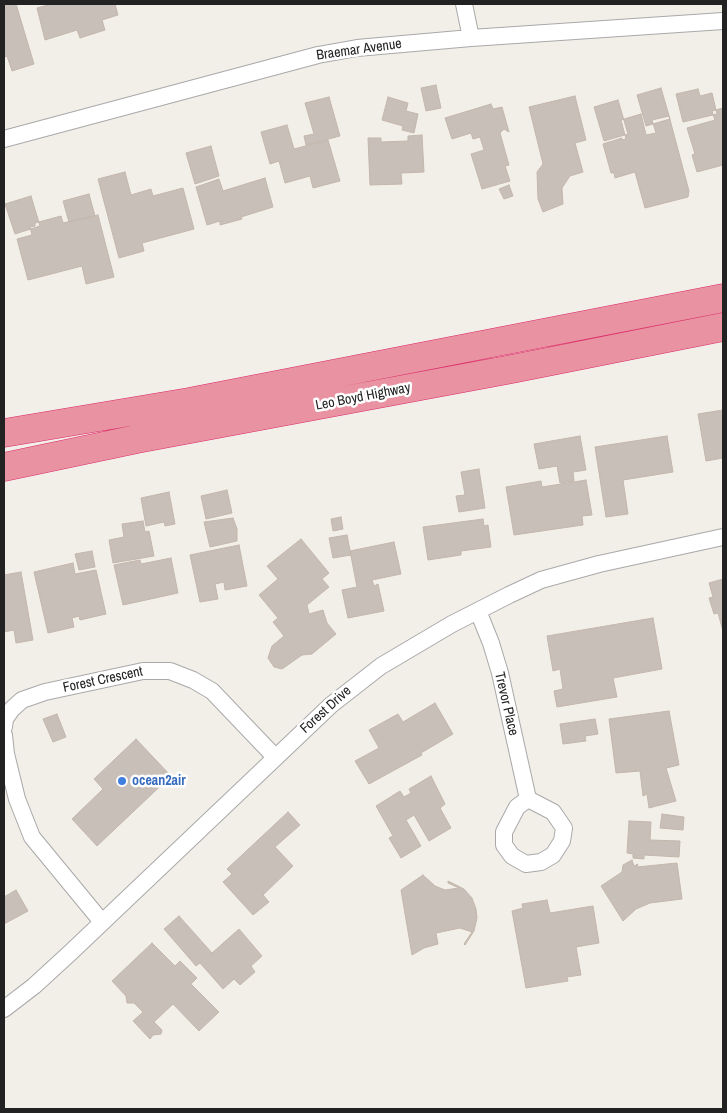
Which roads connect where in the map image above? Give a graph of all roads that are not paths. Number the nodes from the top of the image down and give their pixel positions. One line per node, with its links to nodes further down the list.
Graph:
1 (464, 4): 3 (street)
2 (723, 21): 3 (street, Braemar Avenue)
3 (471, 38): 4 (street, Braemar Avenue)
4 (4, 139)
5 (723, 298): 7 (highway, Leo Boyd Highway)
6 (723, 327): 8 (highway, Leo Boyd Highway)
7 (4, 433)
8 (4, 467)
9 (723, 537): 10 (street, Forest Drive)
10 (478, 611): 13 (street, Forest Drive); 14 (street, Trevor Place)
11 (4, 726): 13 (street, Forest Crescent)
12 (4, 735): 15 (street)
13 (275, 757): 15 (street, Forest Drive)
14 (528, 799)
15 (102, 922): 16 (street, Forest Drive)
16 (4, 1009)

